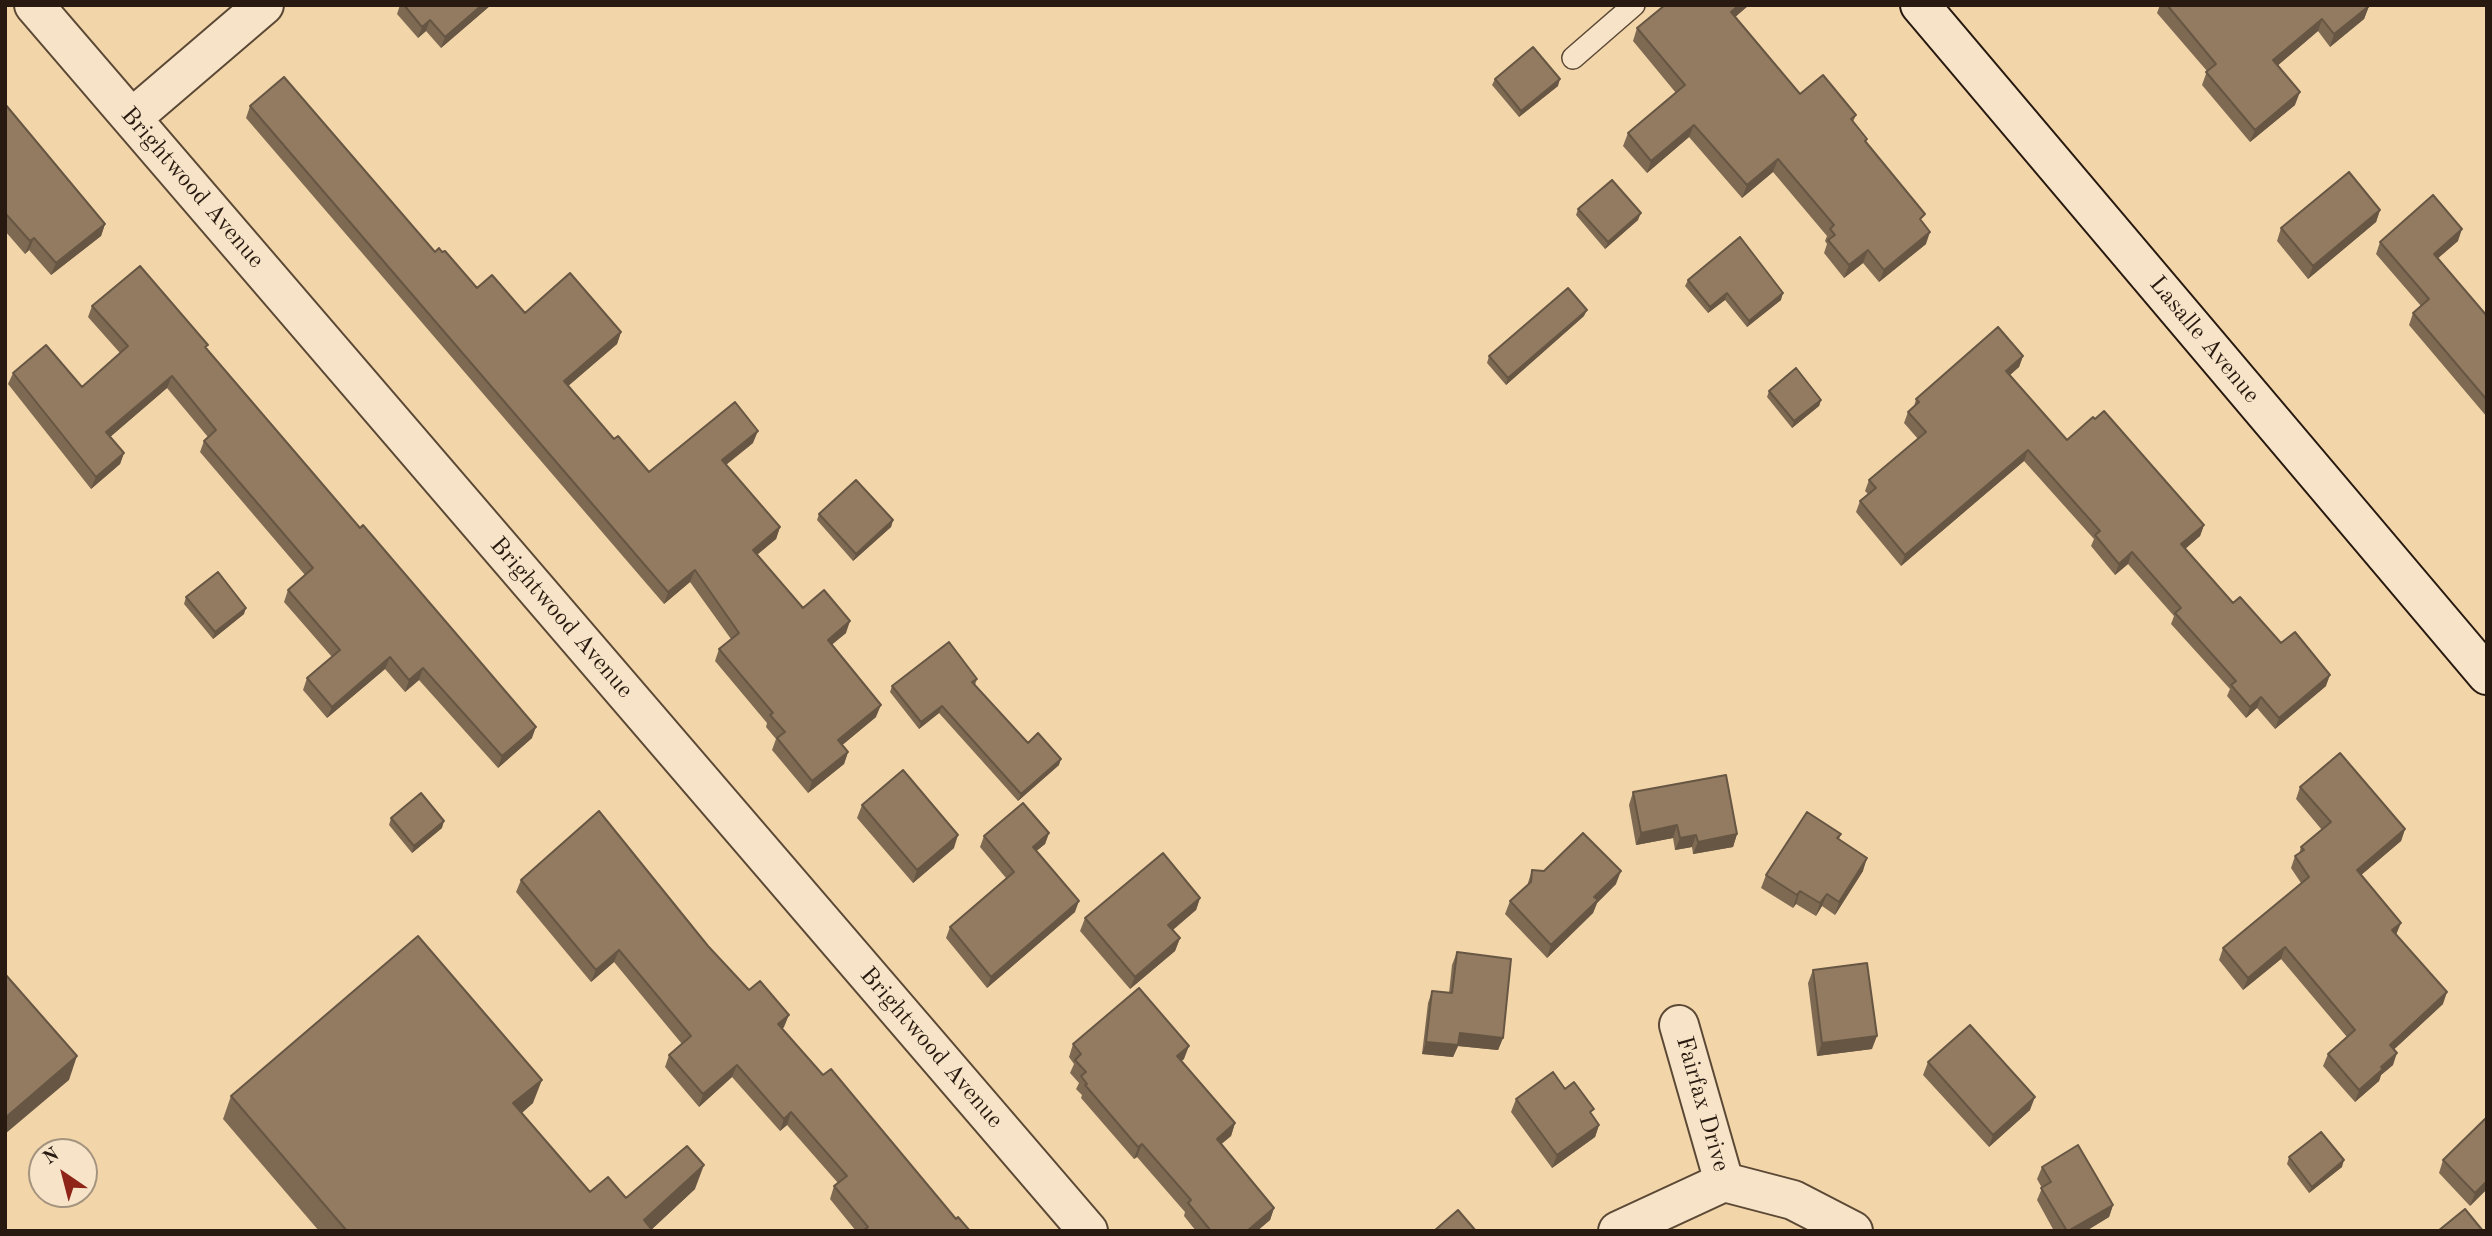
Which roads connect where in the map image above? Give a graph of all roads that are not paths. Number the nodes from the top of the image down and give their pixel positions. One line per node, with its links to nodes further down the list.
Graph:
1 (34, 5): 6 (street, Brightwood Avenue)
2 (264, 5): 6 (street)
3 (1634, 5): 5 (lane)
4 (1920, 5): 7 (street, Lasalle Avenue)
5 (1573, 58)
6 (132, 118): 10 (street, Brightwood Avenue)
7 (2487, 675)
8 (1679, 1025): 9 (street, Fairfax Drive)
9 (1724, 1182): 11 (street, Fairfax Drive); 12 (street, Fairfax Drive)
10 (1088, 1231)
11 (1618, 1231)
12 (1853, 1231)

